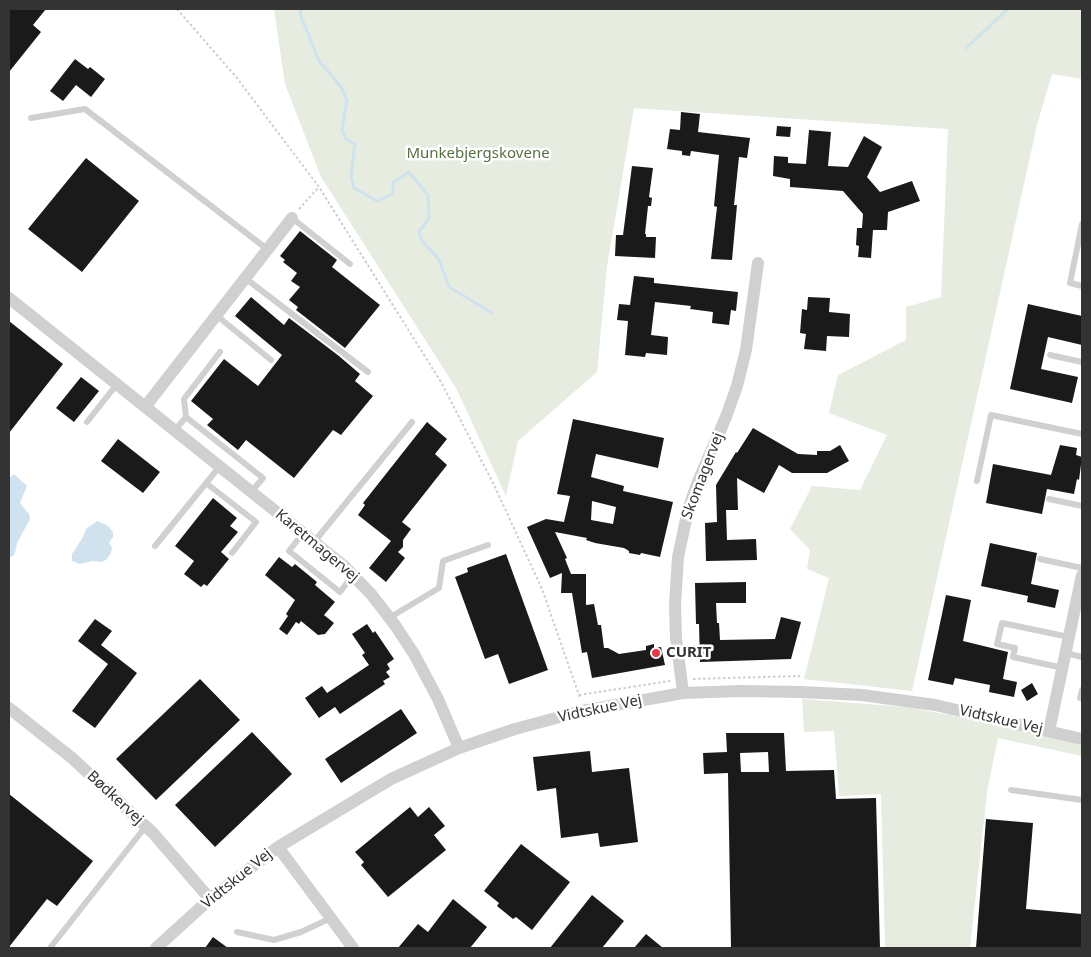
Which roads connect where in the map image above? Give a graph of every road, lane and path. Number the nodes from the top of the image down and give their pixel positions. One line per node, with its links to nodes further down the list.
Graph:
1 (176, 9): 3 (path)
2 (31, 118): 6 (lane)
3 (319, 186): 4 (path); 50 (path)
4 (292, 218): 6 (street); 8 (lane)
5 (1082, 224): 10 (lane)
6 (267, 249): 9 (street)
7 (758, 263): 47 (street, Skomagervej)
8 (350, 264)
9 (245, 278): 12 (street); 17 (lane)
10 (1082, 286)
11 (9, 298): 18 (street, Karetmagervej)
12 (216, 316): 15 (lane); 19 (street)
13 (220, 352): 20 (lane)
14 (1050, 355): 16 (lane)
15 (271, 360)
16 (1082, 362)
17 (368, 372)
18 (117, 384): 19 (street, Karetmagervej); 21 (lane)
19 (145, 407): 23 (street, Karetmagervej)
20 (186, 417): 23 (lane); 28 (lane)
21 (88, 422)
22 (412, 422): 32 (lane)
23 (175, 430): 25 (street, Karetmagervej)
24 (1082, 434): 26 (lane)
25 (220, 466): 27 (lane); 28 (street, Karetmagervej)
26 (977, 481)
27 (206, 483): 34 (lane); 35 (lane)
28 (252, 492): 31 (street, Karetmagervej)
29 (1048, 499): 30 (lane)
30 (1082, 506)
31 (303, 533): 32 (street, Karetmagervej); 39 (lane)
32 (314, 542): 39 (street, Karetmagervej)
33 (488, 545): 41 (lane)
34 (155, 546)
35 (232, 553)
36 (1040, 560): 37 (lane)
37 (1082, 568)
38 (1082, 575): 40 (street)
39 (353, 576): 41 (street, Karetmagervej)
40 (1079, 605): 42 (street)
41 (389, 618): 53 (street, Karetmagervej)
42 (1069, 637): 43 (street); 45 (lane)
43 (1066, 653): 44 (lane); 45 (street)
44 (1082, 657)
45 (1062, 668): 51 (street)
46 (1082, 690): 48 (lane)
47 (683, 693): 50 (street, Vidtskue Vej); 51 (street, Vidtskue Vej)
48 (1080, 698)
49 (9, 708): 56 (street, Bødkervej)
50 (582, 710): 53 (street, Vidtskue Vej)
51 (1049, 731): 52 (street, Vidtskue Vej)
52 (1082, 739)
53 (459, 748): 57 (street, Vidtskue Vej)
54 (1011, 790): 55 (lane)
55 (1082, 800)
56 (146, 826): 58 (street, Bødkervej); 62 (lane)
57 (278, 847): 58 (street, Vidtskue Vej); 59 (street)
58 (210, 899): 61 (street, Vidtskue Vej)
59 (331, 918): 60 (lane); 65 (street)
60 (237, 932)
61 (174, 934): 63 (street, Vidtskue Vej); 64 (street, Vidtskue Vej)
62 (50, 948)
63 (156, 948)
64 (161, 948)
65 (353, 948)

